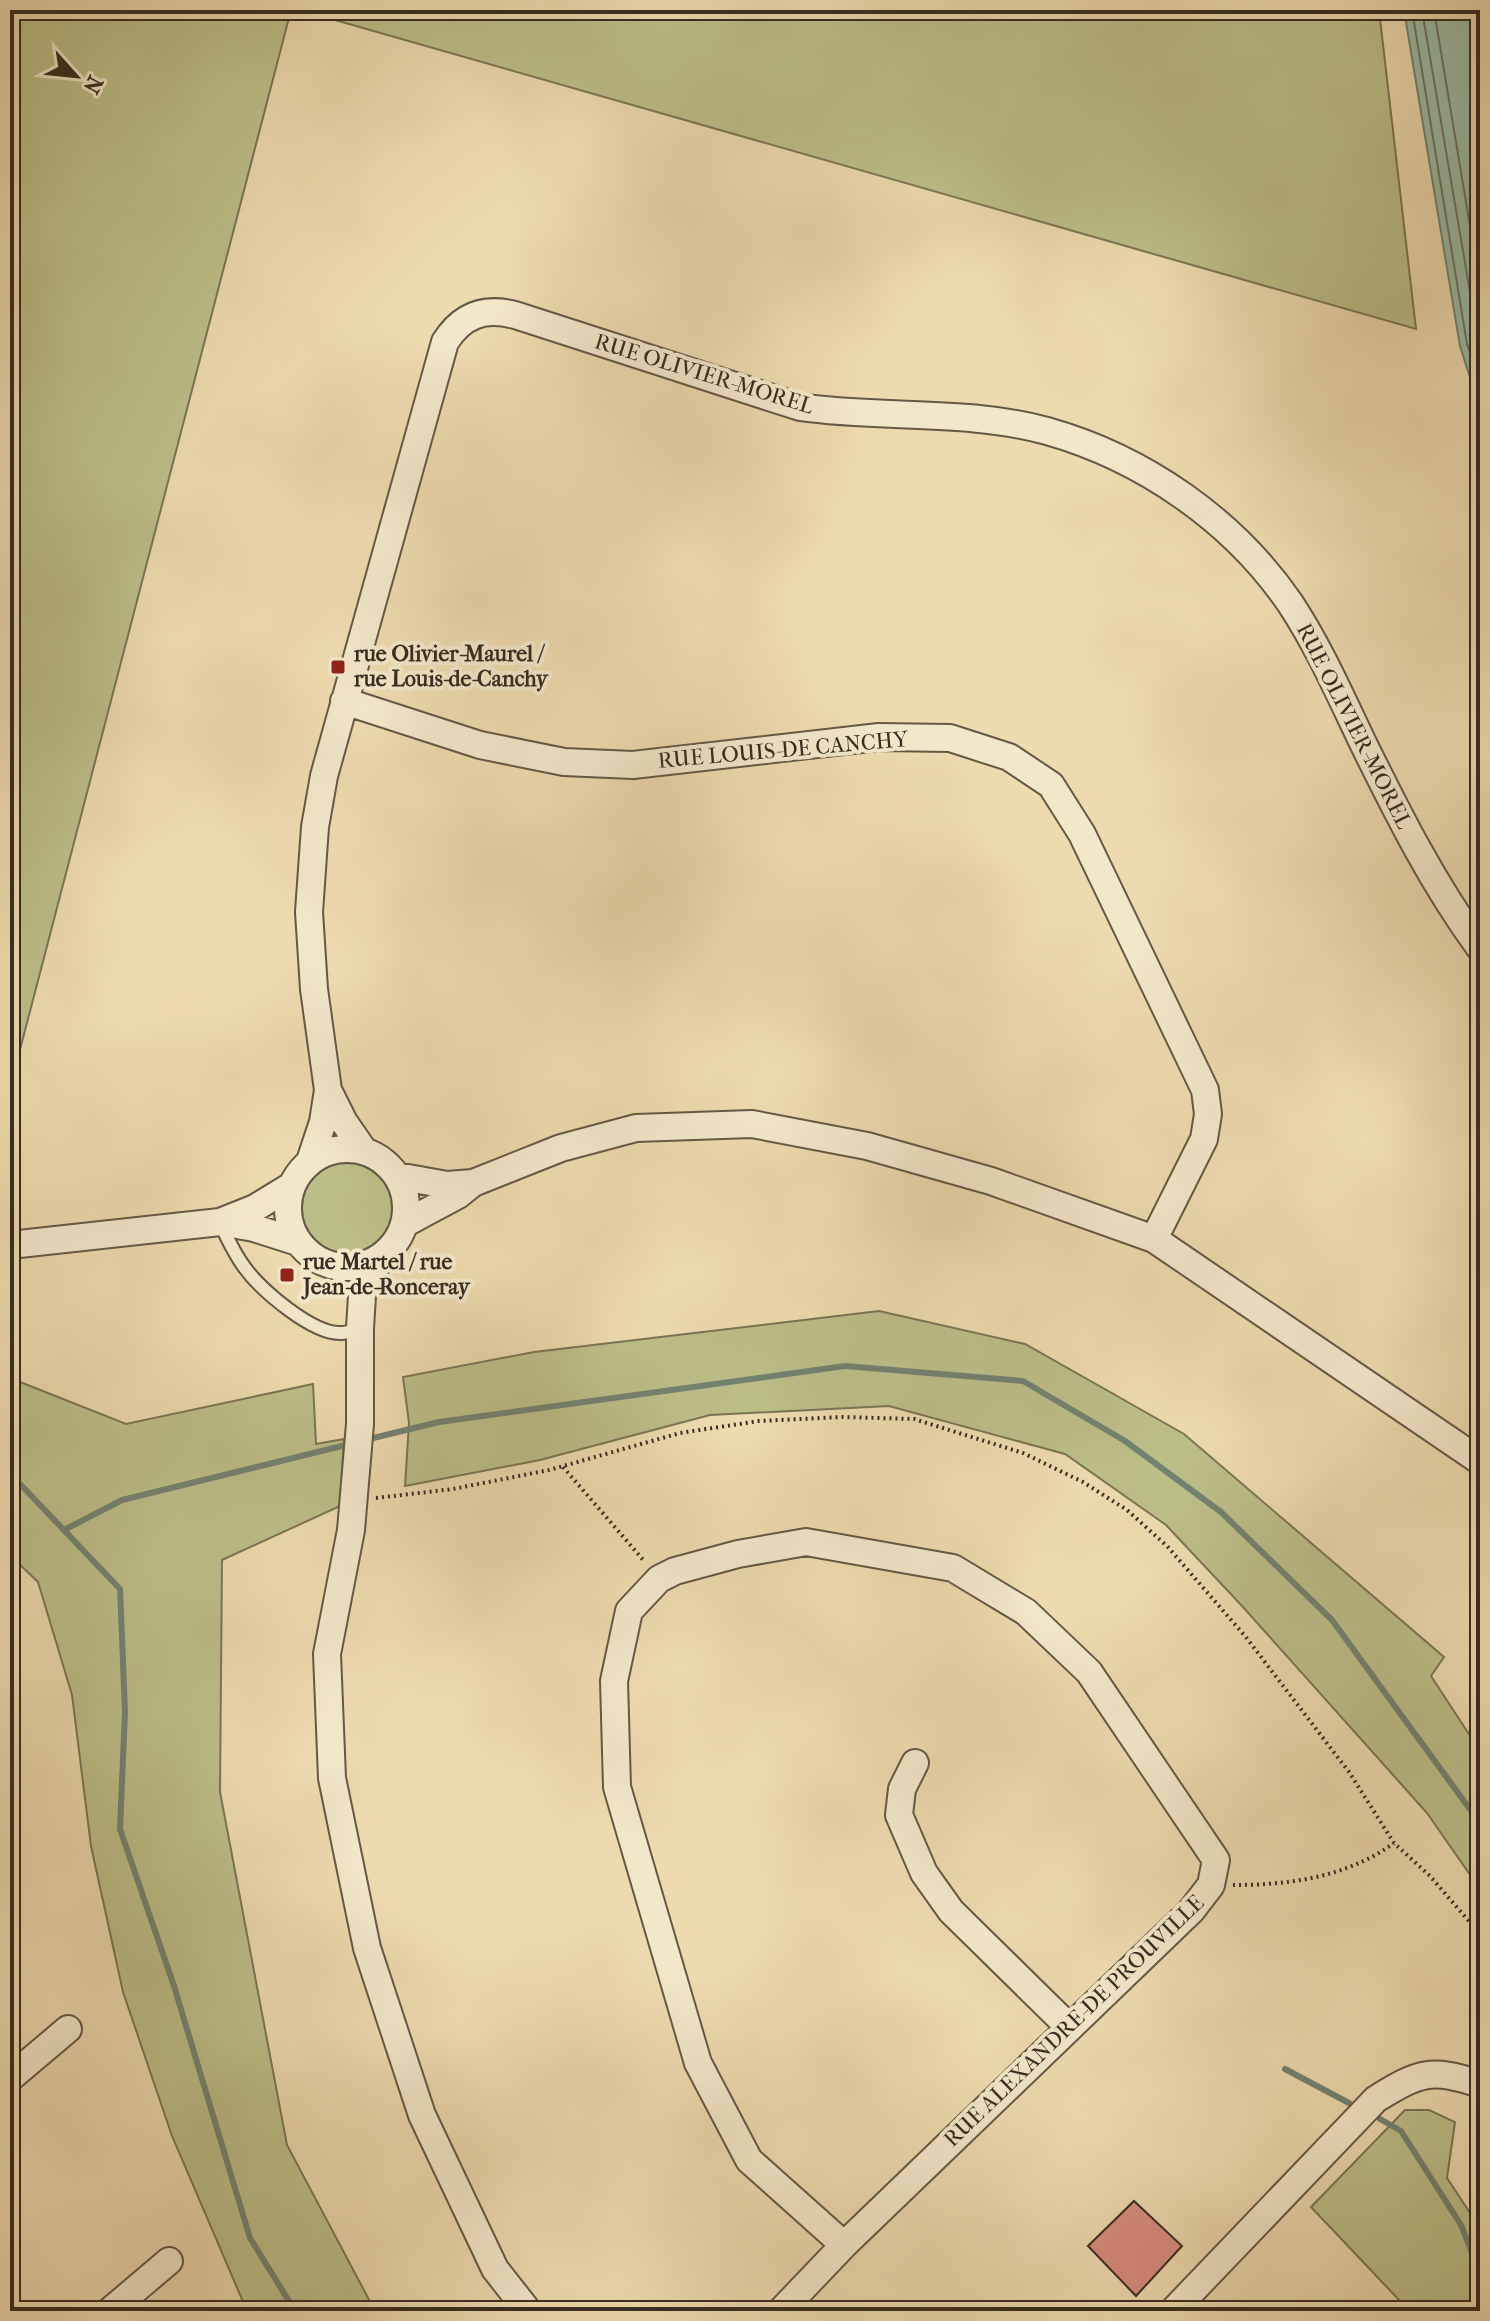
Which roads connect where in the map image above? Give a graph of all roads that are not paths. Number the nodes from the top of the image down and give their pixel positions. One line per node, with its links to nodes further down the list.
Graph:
1 (344, 701): 2 (street, RUE OLIVIER-MOREL); 3 (street, RUE OLIVIER-MOREL); 11 (street, RUE LOUIS-DE CANCHY)
2 (1480, 948)
3 (328, 1090): 4 (street, RUE OLIVIER-MOREL); 5 (street, RUE OLIVIER-MOREL)
4 (364, 1151): 5 (street); 6 (street)
5 (310, 1161): 8 (street)
6 (397, 1176): 7 (street); 10 (street)
7 (473, 1183): 10 (street); 11 (street)
8 (291, 1186): 9 (street); 12 (street)
9 (220, 1222): 12 (street); 13 (street); 16 (lane)
10 (404, 1224): 14 (street)
11 (1154, 1239): 17 (street)
12 (298, 1242): 15 (street)
13 (10, 1245)
14 (383, 1255): 15 (street); 16 (street)
15 (323, 1263): 16 (street)
16 (360, 1328): 26 (street)
17 (1480, 1461)
18 (915, 1763): 19 (street)
19 (1069, 2027): 23 (street, RUE ALEXANDRE-DE PROUVILLE); 23 (street, RUE ALEXANDRE-DE PROUVILLE)
20 (68, 2029): 21 (street)
21 (10, 2078)
22 (1480, 2084): 28 (street)
23 (844, 2245): 27 (street, RUE ALEXANDRE-DE PROUVILLE)
24 (169, 2261): 25 (street)
25 (110, 2311)
26 (528, 2311)
27 (781, 2311)
28 (1173, 2311)

